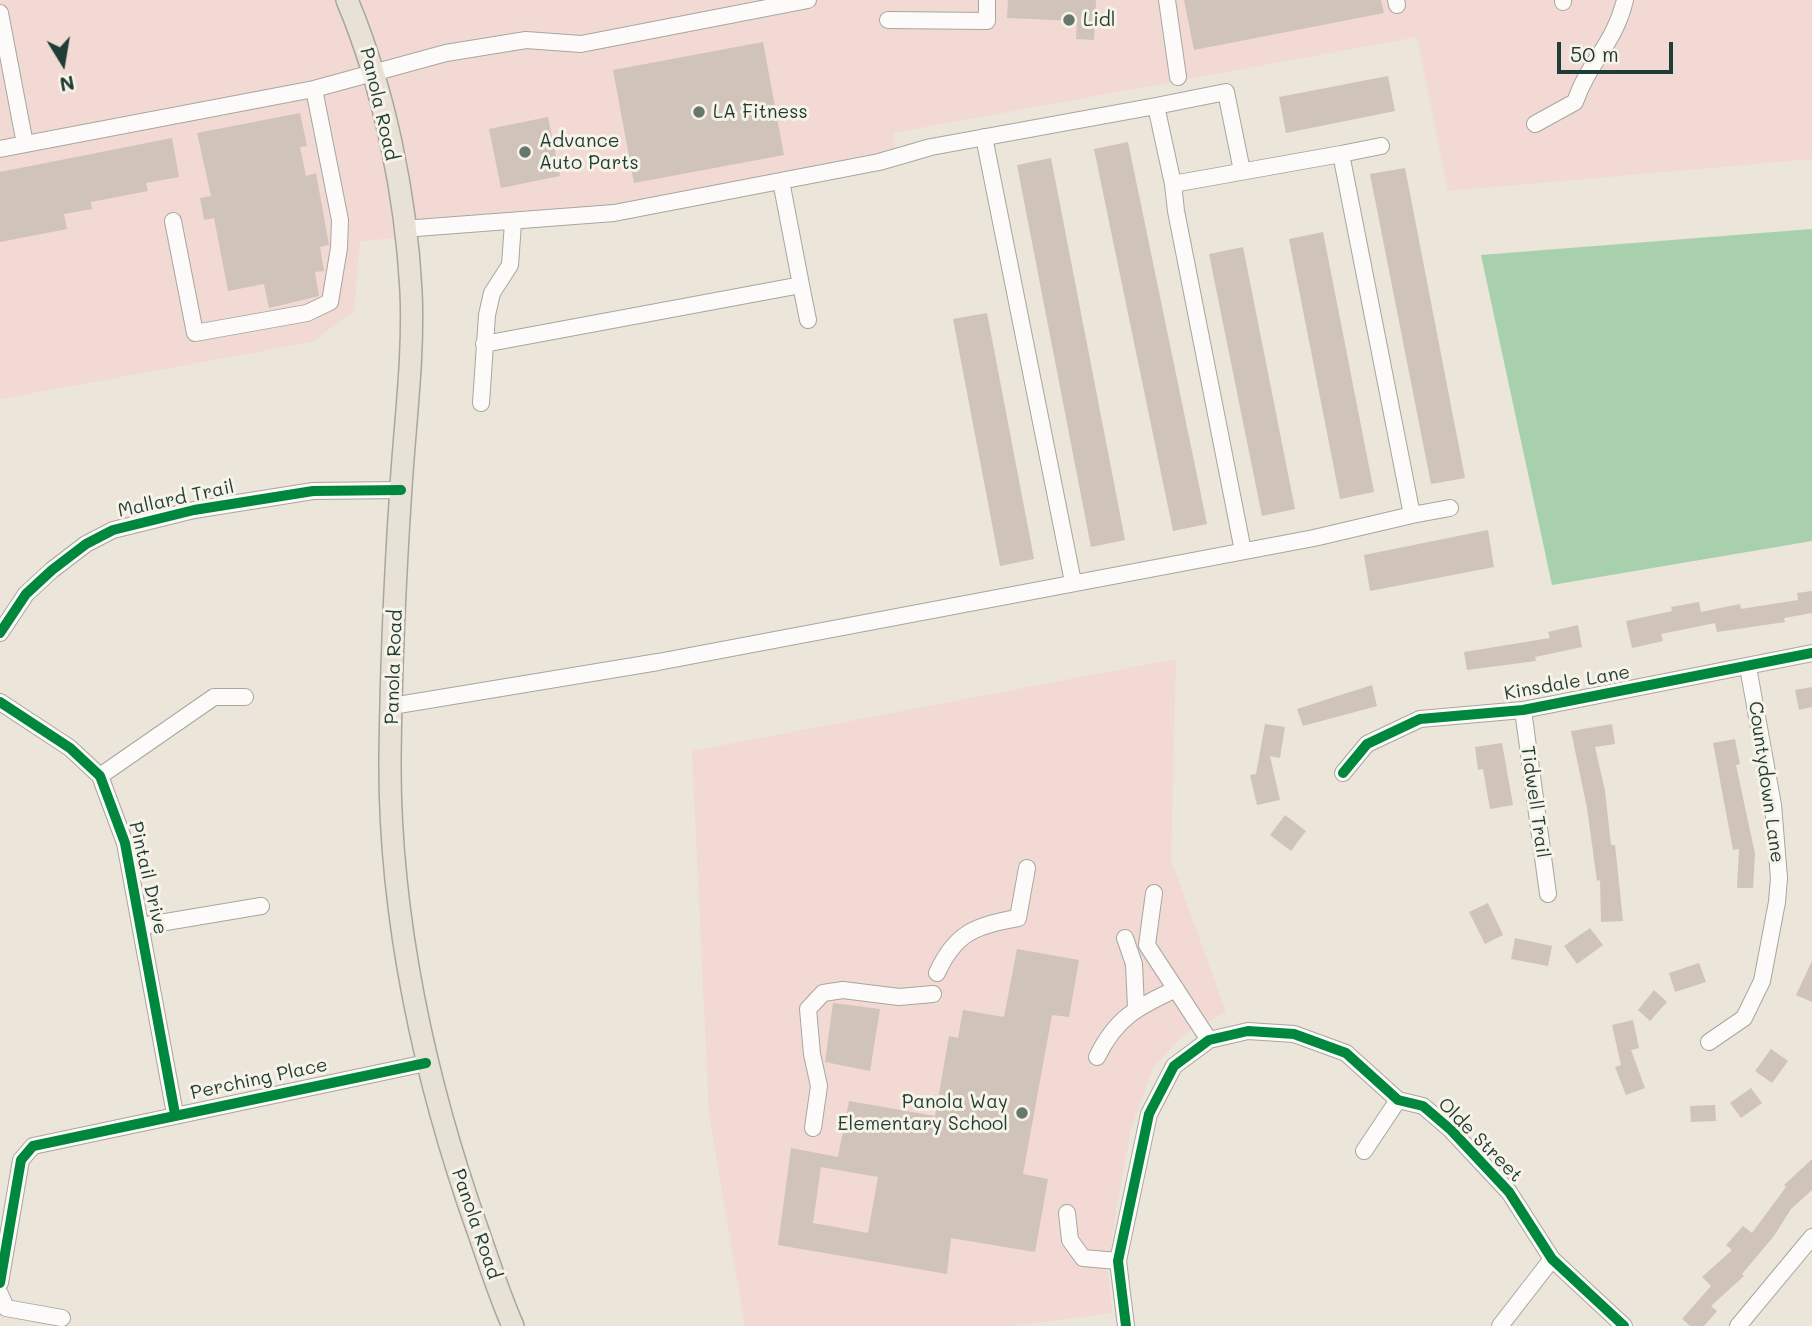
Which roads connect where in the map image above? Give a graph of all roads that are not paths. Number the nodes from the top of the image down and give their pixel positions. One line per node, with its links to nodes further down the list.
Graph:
1 (347, 0): 8 (main road, Panola Road)
2 (808, 0): 8 (street)
3 (987, 0): 7 (street)
4 (1167, 0): 9 (street)
5 (1625, 0): 12 (street)
6 (0, 13): 14 (street)
7 (888, 20)
8 (374, 74): 10 (street); 23 (main road, Panola Road)
9 (1178, 77)
10 (314, 89): 14 (street); 21 (street)
11 (1156, 106): 13 (street); 18 (street); 20 (street)
12 (1535, 124)
13 (984, 137): 19 (street); 32 (street)
14 (25, 144): 16 (street)
15 (1381, 146): 17 (street)
16 (0, 149)
17 (1341, 154): 18 (street); 30 (street)
18 (1242, 171): 20 (street)
19 (781, 181): 22 (street); 24 (street)
20 (1173, 184): 31 (street)
21 (173, 221)
22 (513, 223): 23 (street); 26 (street)
23 (403, 229): 28 (main road, Panola Road)
24 (801, 285): 25 (street); 26 (street)
25 (808, 320)
26 (484, 344): 27 (street)
27 (481, 403)
28 (401, 490): 33 (street, Mallard Trail); 38 (main road, Panola Road)
29 (1450, 508): 30 (street)
30 (1412, 515): 31 (street)
31 (1243, 551): 32 (street)
32 (1073, 582): 38 (street)
33 (0, 633)
34 (1812, 653): 35 (street, Kinsdale Lane)
35 (1748, 667): 39 (street, Kinsdale Lane); 53 (street, Countydown Lane)
36 (245, 696): 41 (street)
37 (0, 702): 41 (street, Pintail Drive)
38 (392, 706): 55 (main road, Panola Road)
39 (1523, 710): 40 (street, Kinsdale Lane); 44 (street, Tidwell Trail)
40 (1343, 773)
41 (100, 776): 46 (street, Pintail Drive)
42 (1027, 868): 48 (street)
43 (1154, 892): 49 (street)
44 (1548, 894)
45 (261, 906): 46 (street)
46 (142, 926): 57 (street, Pintail Drive)
47 (1125, 939): 51 (street)
48 (937, 972)
49 (1176, 989): 51 (street); 52 (street)
50 (933, 994): 58 (street)
51 (1136, 1008): 54 (street)
52 (1209, 1040): 56 (street, Olde Street); 63 (street)
53 (1709, 1042)
54 (1097, 1057)
55 (426, 1063): 57 (street, Perching Place); 67 (main road, Panola Road)
56 (1398, 1100): 59 (street); 62 (street, Olde Street)
57 (175, 1114): 64 (street, Perching Place)
58 (813, 1128)
59 (1364, 1151)
60 (1067, 1213): 63 (street)
61 (1811, 1241): 71 (street)
62 (1552, 1259): 69 (street); 70 (street, Olde Street)
63 (1118, 1261): 68 (street)
64 (0, 1283)
65 (0, 1294): 66 (street)
66 (62, 1318)
67 (513, 1326)
68 (1126, 1326)
69 (1500, 1326)
70 (1625, 1326)
71 (1738, 1326)

